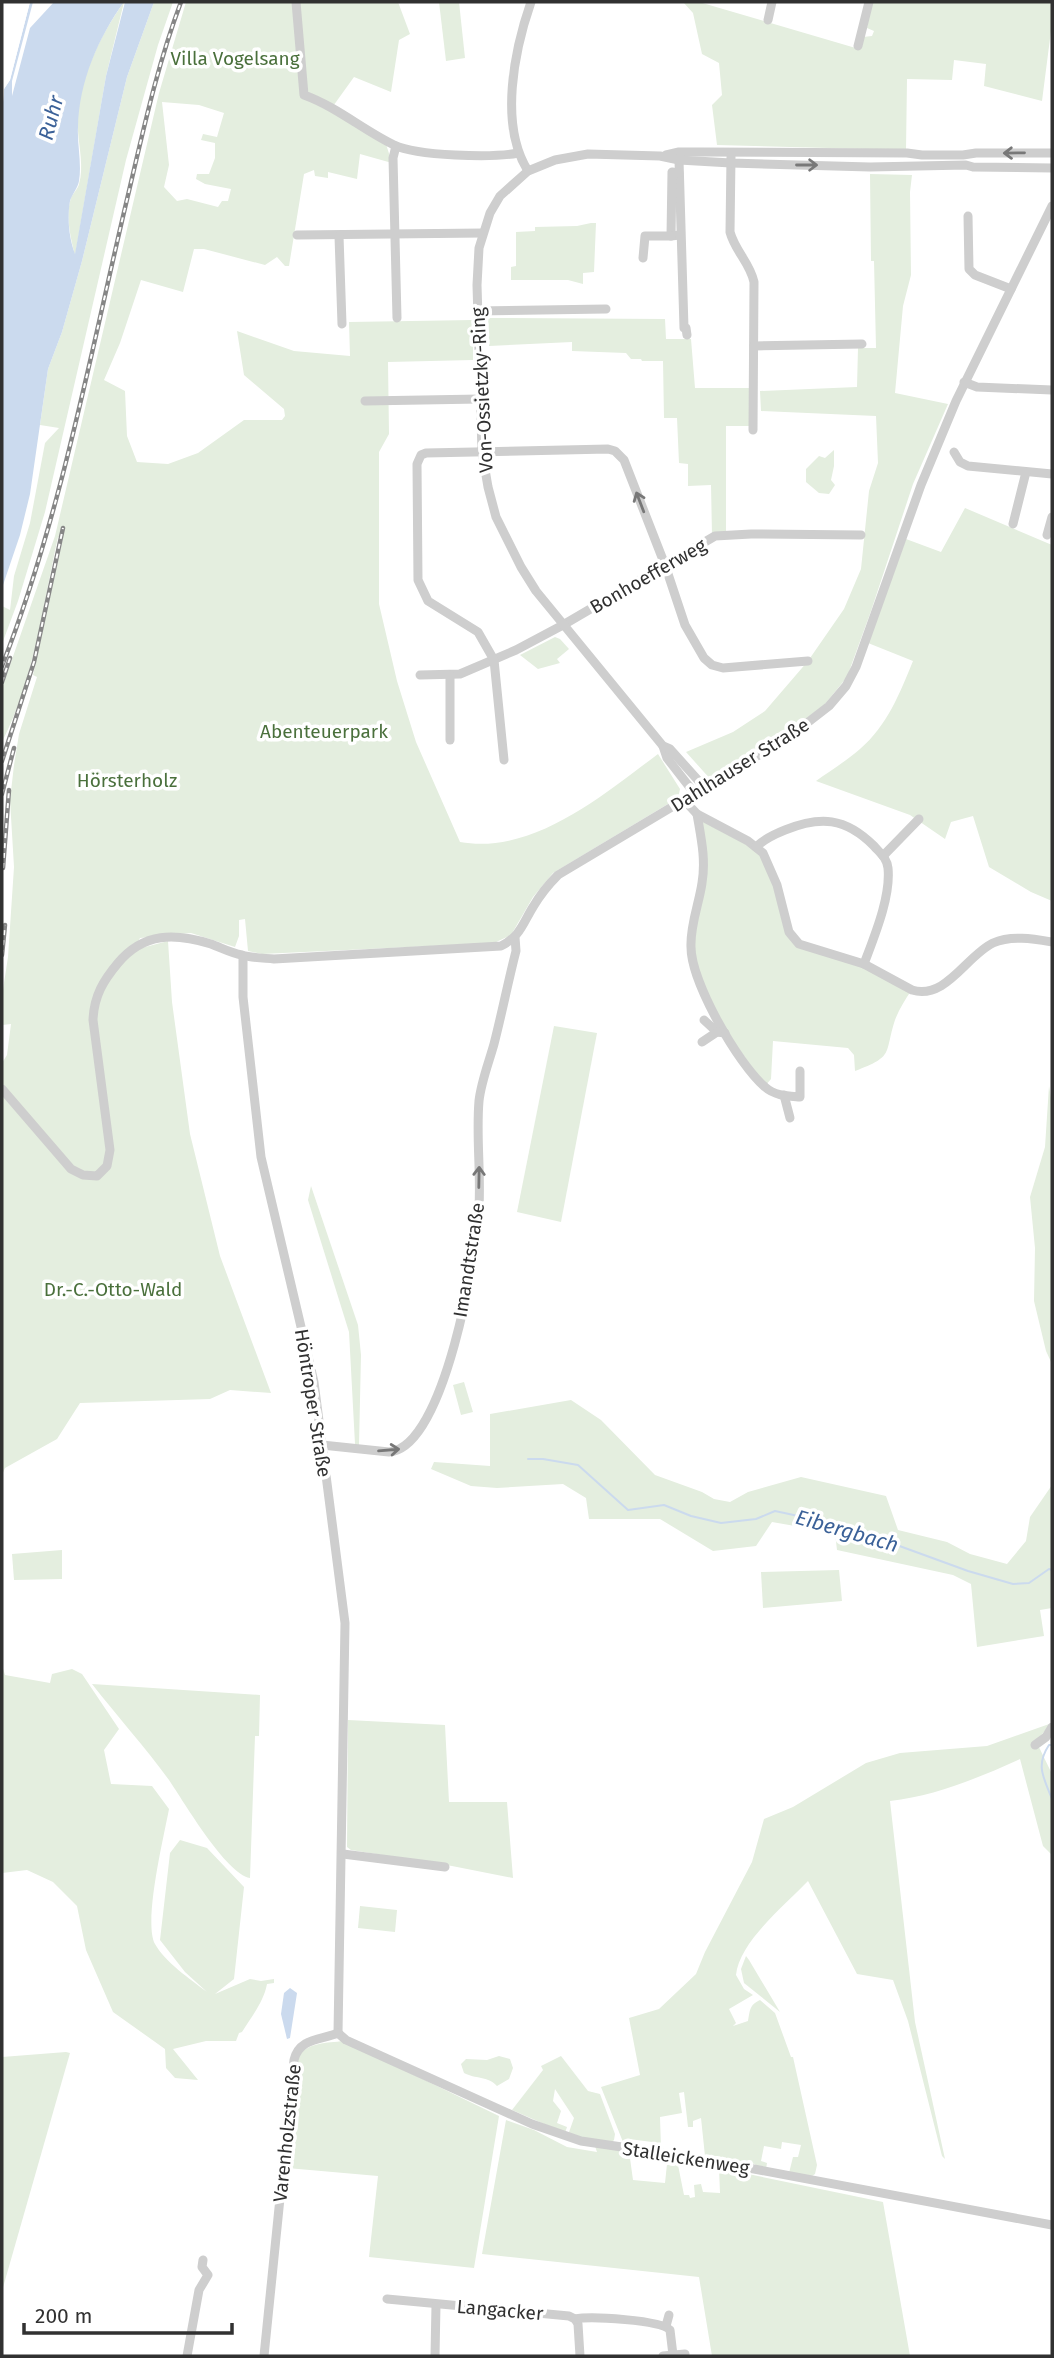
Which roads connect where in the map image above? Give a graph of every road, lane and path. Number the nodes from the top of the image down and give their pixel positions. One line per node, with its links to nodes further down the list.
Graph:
1 (296, 2): 7 (street)
2 (531, 2): 9 (street)
3 (772, 2): 5 (street)
4 (869, 2): 6 (street)
5 (768, 20)
6 (859, 46)
7 (396, 146): 9 (street); 20 (street)
8 (730, 152): 10 (street, Von-Ossietzky-Ring, one-way to 8); 11 (street, Von-Ossietzky-Ring); 13 (street)
9 (518, 153): 15 (street)
10 (1052, 153)
11 (660, 156): 12 (street, Von-Ossietzky-Ring); 15 (street, Von-Ossietzky-Ring)
12 (679, 160): 13 (street, Von-Ossietzky-Ring); 22 (street)
13 (731, 163): 14 (street, Von-Ossietzky-Ring, one-way to 14); 31 (street)
14 (1052, 168)
15 (528, 171): 18 (street, Von-Ossietzky-Ring)
16 (1052, 206): 24 (street, Dahlhauser Straße)
17 (968, 216): 24 (street)
18 (482, 233): 20 (street); 26 (street, Von-Ossietzky-Ring)
19 (297, 235): 21 (street)
20 (397, 235): 21 (street); 27 (street)
21 (339, 236): 28 (street)
22 (676, 236): 23 (street); 29 (street)
23 (643, 258)
24 (1011, 289): 32 (street, Dahlhauser Straße)
25 (606, 309): 26 (street)
26 (477, 312): 34 (street, Von-Ossietzky-Ring)
27 (397, 318)
28 (342, 324)
29 (687, 332)
30 (862, 344): 31 (street)
31 (754, 346): 36 (street)
32 (964, 382): 33 (street); 54 (street, Dahlhauser Straße)
33 (1052, 390)
34 (480, 399): 35 (street); 37 (street, Von-Ossietzky-Ring)
35 (365, 401)
36 (753, 430)
37 (482, 452): 45 (street, one-way to 37); 46 (street, Von-Ossietzky-Ring); 47 (street)
38 (954, 452): 39 (street)
39 (1026, 472): 40 (street); 42 (street)
40 (1052, 474)
41 (1052, 517): 44 (street)
42 (1013, 524)
43 (861, 535): 45 (street, Bonhoefferweg)
44 (1048, 535)
45 (665, 565): 46 (street, Bonhoefferweg); 48 (street)
46 (563, 625): 47 (street, Bonhoefferweg); 52 (street, Von-Ossietzky-Ring)
47 (494, 660): 50 (street, Bonhoefferweg); 53 (street)
48 (808, 661)
49 (420, 675): 50 (street, Bonhoefferweg)
50 (450, 675): 51 (street)
51 (450, 740)
52 (663, 746): 54 (street, Von-Ossietzky-Ring); 55 (street, Von-Ossietzky-Ring)
53 (503, 760)
54 (705, 788): 55 (street, Dahlhauser Straße)
55 (695, 794): 56 (street, Dahlhauser Straße)
56 (684, 800): 57 (street); 61 (street, Dahlhauser Straße)
57 (697, 814): 59 (street); 66 (street)
58 (919, 819): 60 (street)
59 (757, 847): 60 (street); 64 (street)
60 (883, 856): 64 (street)
61 (516, 937): 63 (street); 72 (street, Imandtstraße, one-way to 61)
62 (1052, 942): 64 (street)
63 (243, 956): 69 (street); 72 (street, Höntroper Straße)
64 (864, 964)
65 (704, 1020): 66 (street)
66 (721, 1032): 67 (street); 70 (street)
67 (702, 1042)
68 (800, 1071): 70 (street)
69 (2, 1089)
70 (784, 1095): 71 (street)
71 (790, 1118)
72 (322, 1445): 75 (street, Höntroper Straße)
73 (1052, 1727): 74 (street)
74 (1035, 1745)
75 (343, 1854): 76 (street); 77 (street)
76 (445, 1867)
77 (338, 2033): 78 (street, Stalleickenweg); 88 (street, Varenholzstraße)
78 (1052, 2225)
79 (203, 2260): 87 (street)
80 (387, 2299): 81 (street, Langacker)
81 (436, 2305): 83 (street, Langacker); 89 (street)
82 (669, 2315): 84 (street)
83 (575, 2319): 84 (street, Langacker); 90 (street)
84 (666, 2326): 86 (street)
85 (685, 2354): 86 (street)
86 (668, 2355)
87 (187, 2356)
88 (264, 2356)
89 (435, 2356)
90 (580, 2356)

